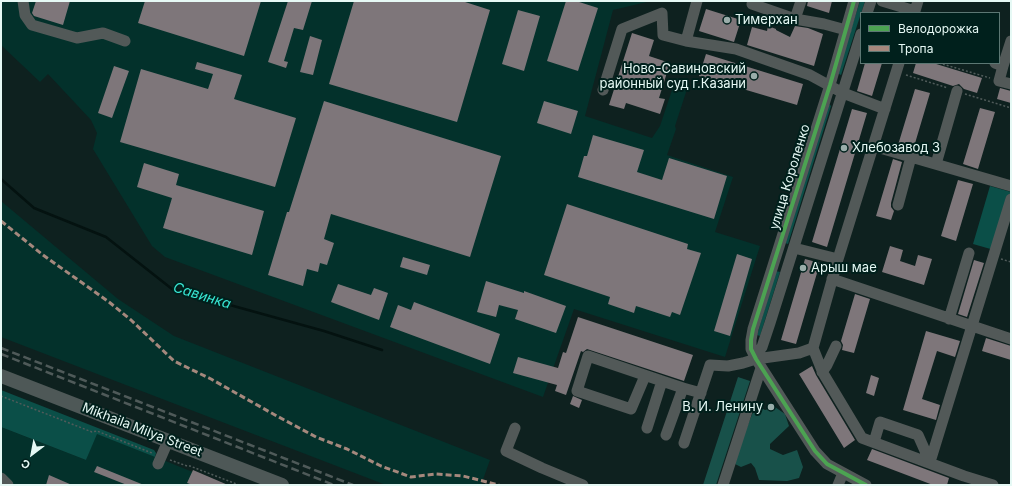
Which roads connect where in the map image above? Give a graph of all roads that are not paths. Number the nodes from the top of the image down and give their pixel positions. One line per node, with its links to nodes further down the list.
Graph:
1 (23, 1): 13 (street)
2 (697, 1): 14 (street)
3 (801, 1): 10 (street)
4 (854, 1): 11 (street, улица Короленко)
5 (871, 1): 9 (street)
6 (882, 1): 8 (street)
7 (752, 4): 10 (street)
8 (916, 8)
9 (867, 12)
10 (795, 19): 11 (street)
11 (846, 30): 20 (street, улица Короленко)
12 (860, 37): 23 (street, улица Короленко)
13 (125, 41)
14 (686, 41): 20 (street); 21 (street)
15 (1011, 41): 16 (street)
16 (1000, 62)
17 (899, 64): 24 (street)
18 (999, 64): 19 (street)
19 (1011, 84)
20 (830, 85): 23 (street); 31 (street, улица Короленко)
21 (603, 90)
22 (957, 91): 27 (street)
23 (843, 93): 24 (street); 32 (street, улица Короленко)
24 (885, 109): 25 (street)
25 (873, 146): 26 (street); 34 (street)
26 (911, 157): 27 (street); 30 (street)
27 (936, 164): 28 (street)
28 (1011, 186)
29 (1011, 198): 37 (street)
30 (898, 204)
31 (778, 252): 32 (street); 41 (street, улица Короленко)
32 (793, 253): 34 (street); 41 (street, улица Короленко)
33 (969, 253): 36 (street)
34 (838, 259): 35 (street)
35 (832, 280): 36 (street); 40 (street)
36 (949, 318): 37 (street)
37 (973, 326): 38 (street); 55 (street)
38 (1011, 339)
39 (836, 346): 42 (street)
40 (812, 348): 41 (street); 42 (street)
41 (758, 364): 47 (street); 56 (street); 59 (street)
42 (822, 372): 52 (street)
43 (1, 376): 51 (main road, Mikhaila Milya Street)
44 (645, 376): 44 (street); 45 (street)
45 (662, 381): 46 (street); 49 (street)
46 (682, 388): 47 (street); 50 (street)
47 (701, 393): 53 (street)
48 (515, 428): 62 (street)
49 (647, 428)
50 (666, 435)
51 (168, 440): 54 (street); 61 (main road, Mikhaila Milya Street)
52 (874, 442): 55 (street); 55 (street)
53 (684, 443)
54 (160, 460)
55 (930, 462): 58 (street)
56 (843, 473): 63 (street); 64 (street)
57 (1, 478): 60 (street)
58 (962, 480): 65 (street)
59 (727, 482)
60 (8, 485)
61 (282, 485)
62 (583, 485)
63 (838, 485)
64 (866, 485)
65 (993, 485)

